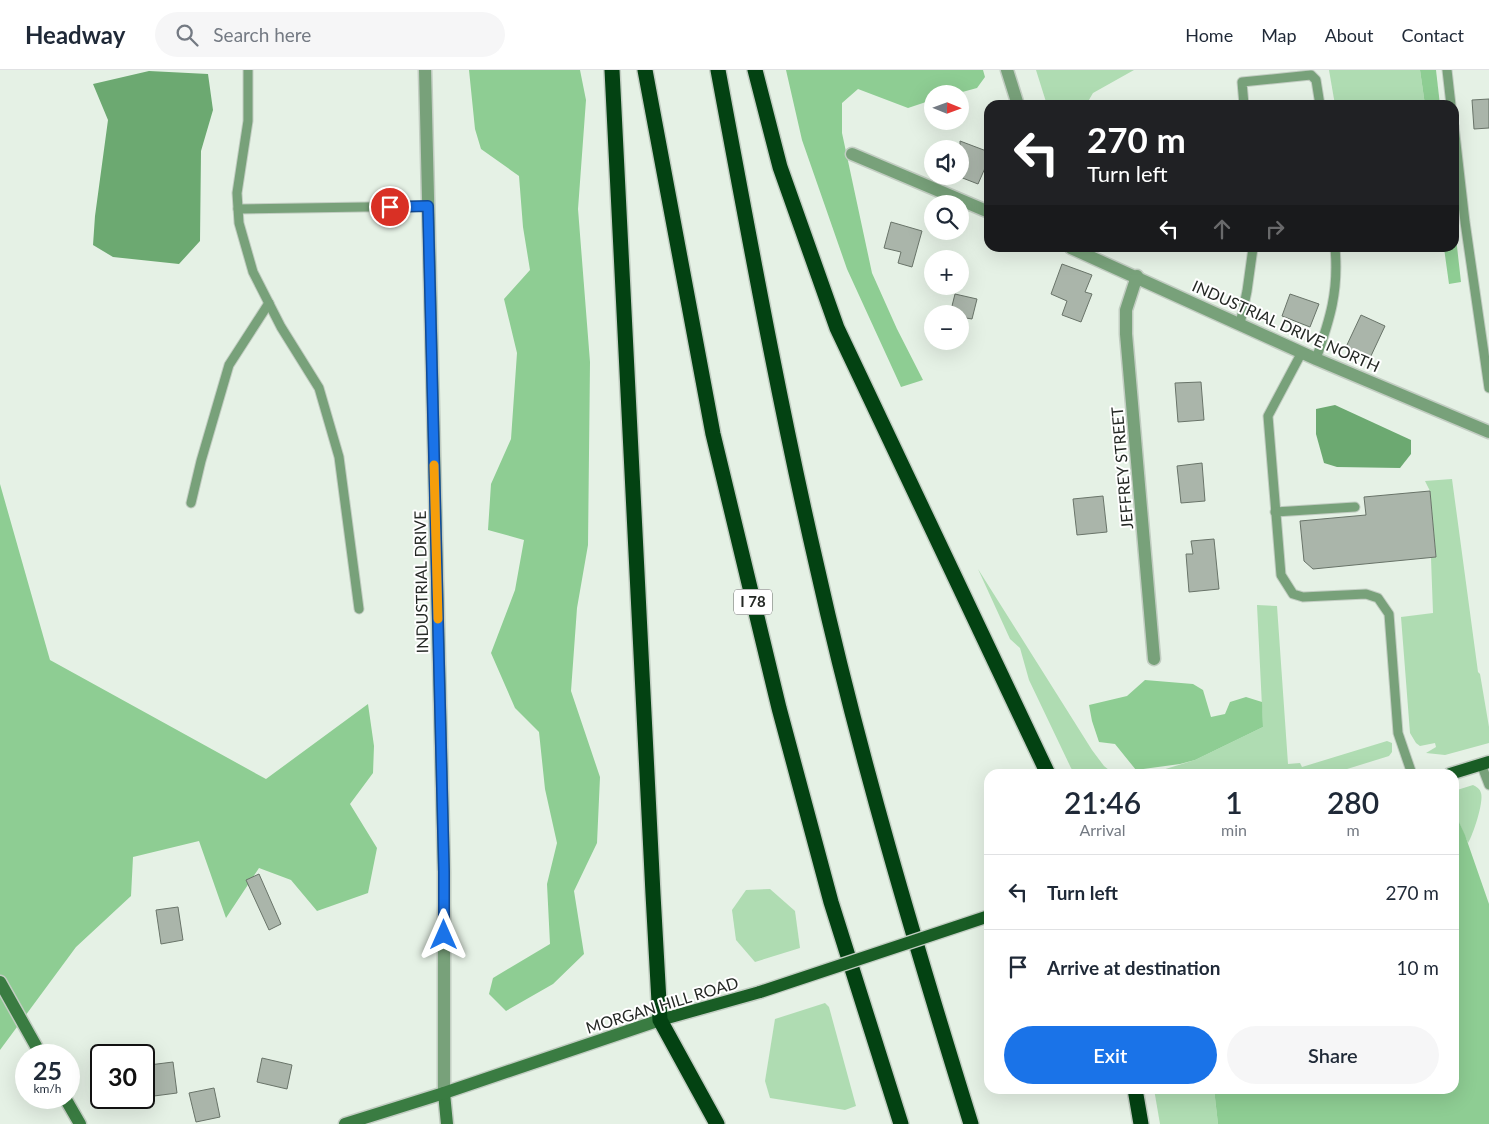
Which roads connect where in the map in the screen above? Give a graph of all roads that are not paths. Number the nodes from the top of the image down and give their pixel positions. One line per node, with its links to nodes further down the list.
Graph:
1 (248, 70): 16 (lane)
2 (424, 70): 15 (street, INDUSTRIAL DRIVE)
3 (612, 70): 40 (highway)
4 (645, 70): 49 (highway, I 78)
5 (718, 70): 50 (highway)
6 (755, 70): 34 (highway)
7 (1007, 70): 9 (street)
8 (1447, 70): 12 (lane)
9 (1016, 100)
10 (1244, 100): 11 (lane)
11 (1319, 100)
12 (1450, 100)
13 (852, 154): 17 (street)
14 (1459, 170): 26 (lane)
15 (428, 206): 16 (lane); 42 (street, INDUSTRIAL DRIVE)
16 (238, 209): 22 (lane)
17 (984, 210)
18 (1080, 252): 21 (street, INDUSTRIAL DRIVE NORTH)
19 (1252, 252): 23 (lane)
20 (1335, 252): 25 (lane)
21 (1137, 276): 23 (street, INDUSTRIAL DRIVE NORTH); 32 (street, JEFFREY STREET)
22 (269, 303): 28 (lane); 31 (lane)
23 (1240, 324): 24 (street, INDUSTRIAL DRIVE NORTH)
24 (1302, 352): 25 (street, INDUSTRIAL DRIVE NORTH); 30 (lane)
25 (1316, 359): 27 (street, INDUSTRIAL DRIVE NORTH)
26 (1489, 388)
27 (1489, 432)
28 (191, 503)
29 (1355, 507): 30 (lane)
30 (1275, 512): 35 (lane)
31 (359, 609)
32 (1154, 659)
33 (1485, 763): 36 (main road); 37 (lane)
34 (1046, 769)
35 (1410, 769)
36 (1459, 771)
37 (1489, 785)
38 (984, 918): 40 (main road, MORGAN HILL ROAD, bridge)
39 (0, 982): 41 (main road)
40 (660, 1020): 42 (main road, MORGAN HILL ROAD); 48 (highway)
41 (35, 1044)
42 (444, 1093): 46 (main road, MORGAN HILL ROAD); 47 (main road)
43 (1136, 1094): 51 (highway)
44 (71, 1109): 45 (main road)
45 (80, 1124)
46 (345, 1124)
47 (447, 1124)
48 (717, 1124)
49 (901, 1124)
50 (971, 1124)
51 (1141, 1124)

